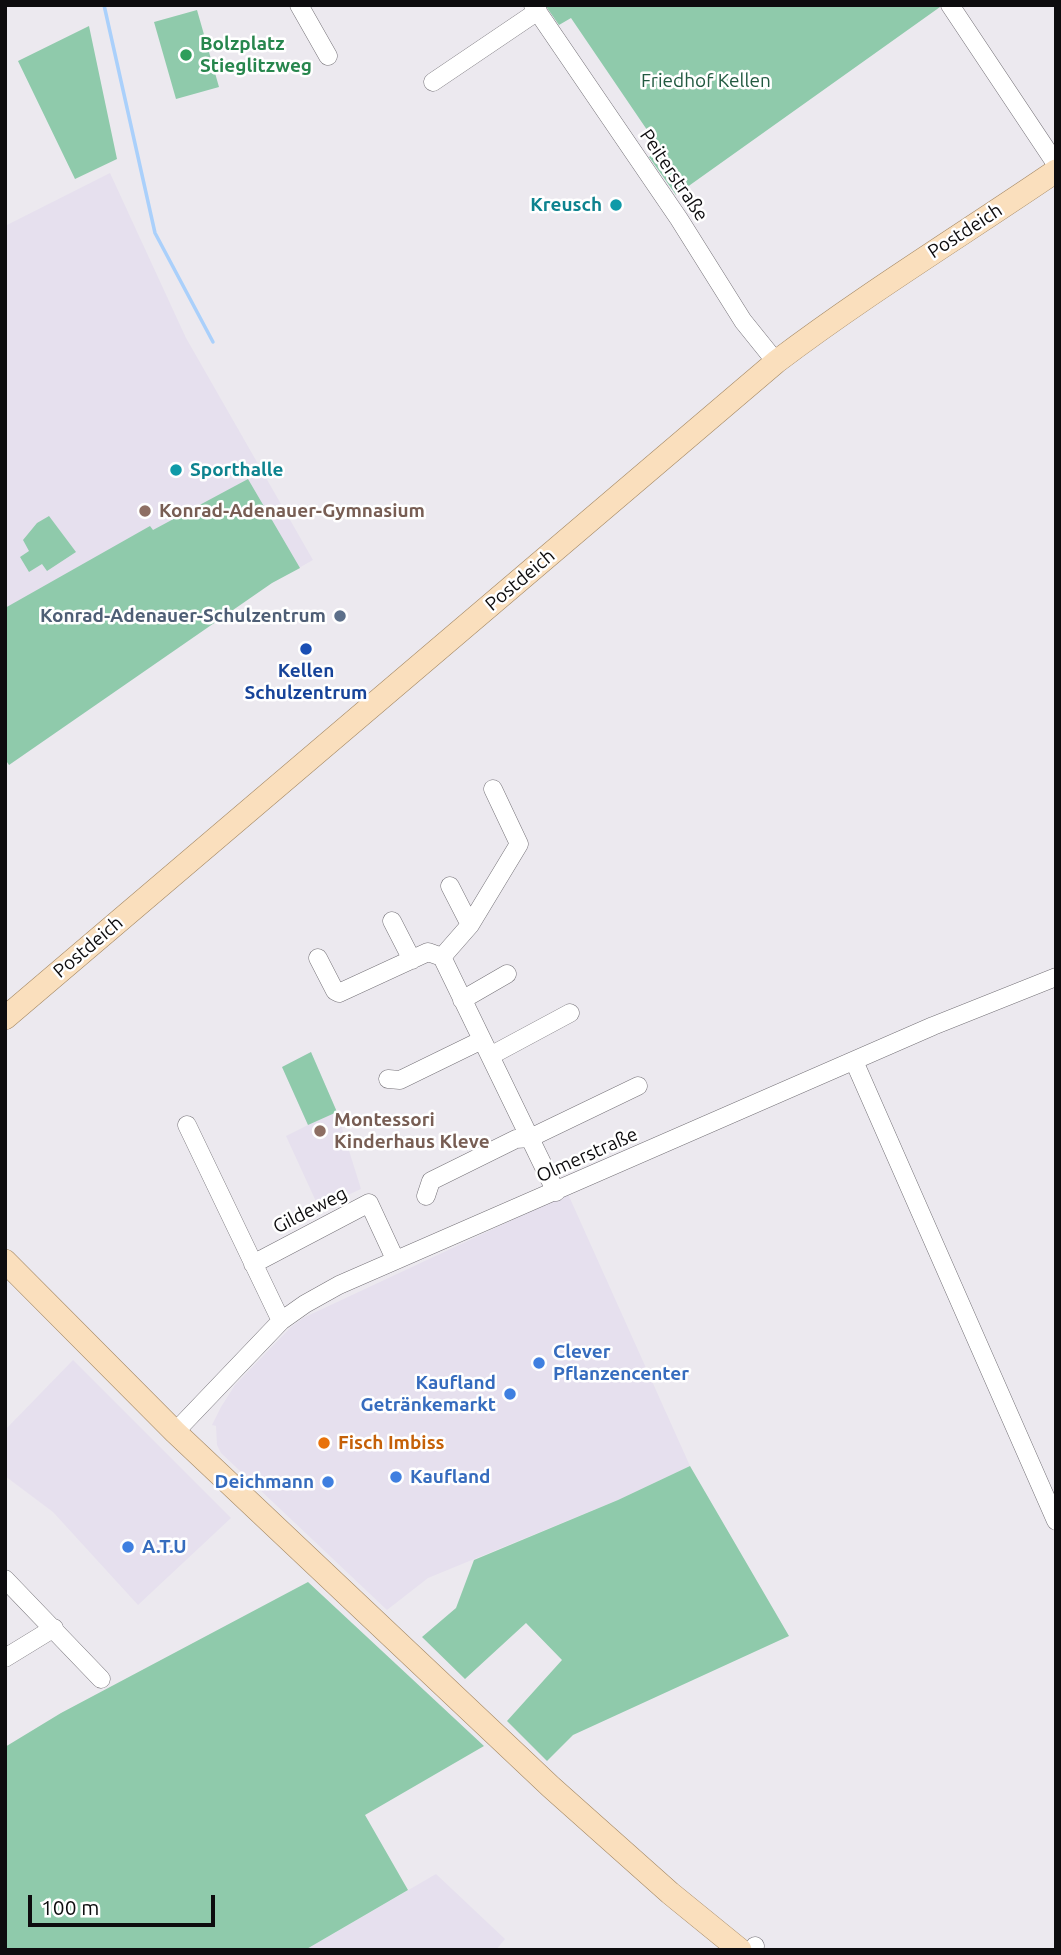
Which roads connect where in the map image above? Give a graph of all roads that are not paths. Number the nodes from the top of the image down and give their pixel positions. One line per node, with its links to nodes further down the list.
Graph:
1 (299, 5): 4 (street)
2 (950, 5): 6 (street)
3 (536, 8): 5 (street, Peiterstraße); 7 (street, Peiterstraße)
4 (328, 56)
5 (432, 82)
6 (1054, 176): 7 (main road, Postdeich)
7 (776, 362): 19 (main road, Postdeich)
8 (493, 789): 11 (street)
9 (450, 886): 11 (street)
10 (392, 921): 14 (street)
11 (470, 925): 12 (street)
12 (442, 957): 14 (street); 17 (street)
13 (318, 958): 14 (street)
14 (412, 960)
15 (508, 974): 17 (street)
16 (1056, 977): 22 (street, Olmerstraße)
17 (462, 1000): 20 (street)
18 (570, 1013): 21 (street)
19 (5, 1018)
20 (482, 1040): 21 (street); 23 (street)
21 (490, 1056): 26 (street)
22 (854, 1061): 27 (street, Olmerstraße); 34 (street)
23 (388, 1079)
24 (638, 1086): 26 (street)
25 (187, 1125): 31 (street)
26 (530, 1138): 27 (street); 28 (street)
27 (556, 1192): 29 (street, Olmerstraße)
28 (426, 1196)
29 (395, 1259): 31 (street, Gildeweg); 32 (street, Olmerstraße)
30 (5, 1261): 33 (main road)
31 (253, 1264): 32 (street)
32 (281, 1321): 33 (street, Olmerstraße)
33 (175, 1432): 39 (main road)
34 (1056, 1521)
35 (5, 1579): 36 (street)
36 (54, 1628): 37 (street); 38 (street)
37 (5, 1658)
38 (101, 1679)
39 (749, 1948)

